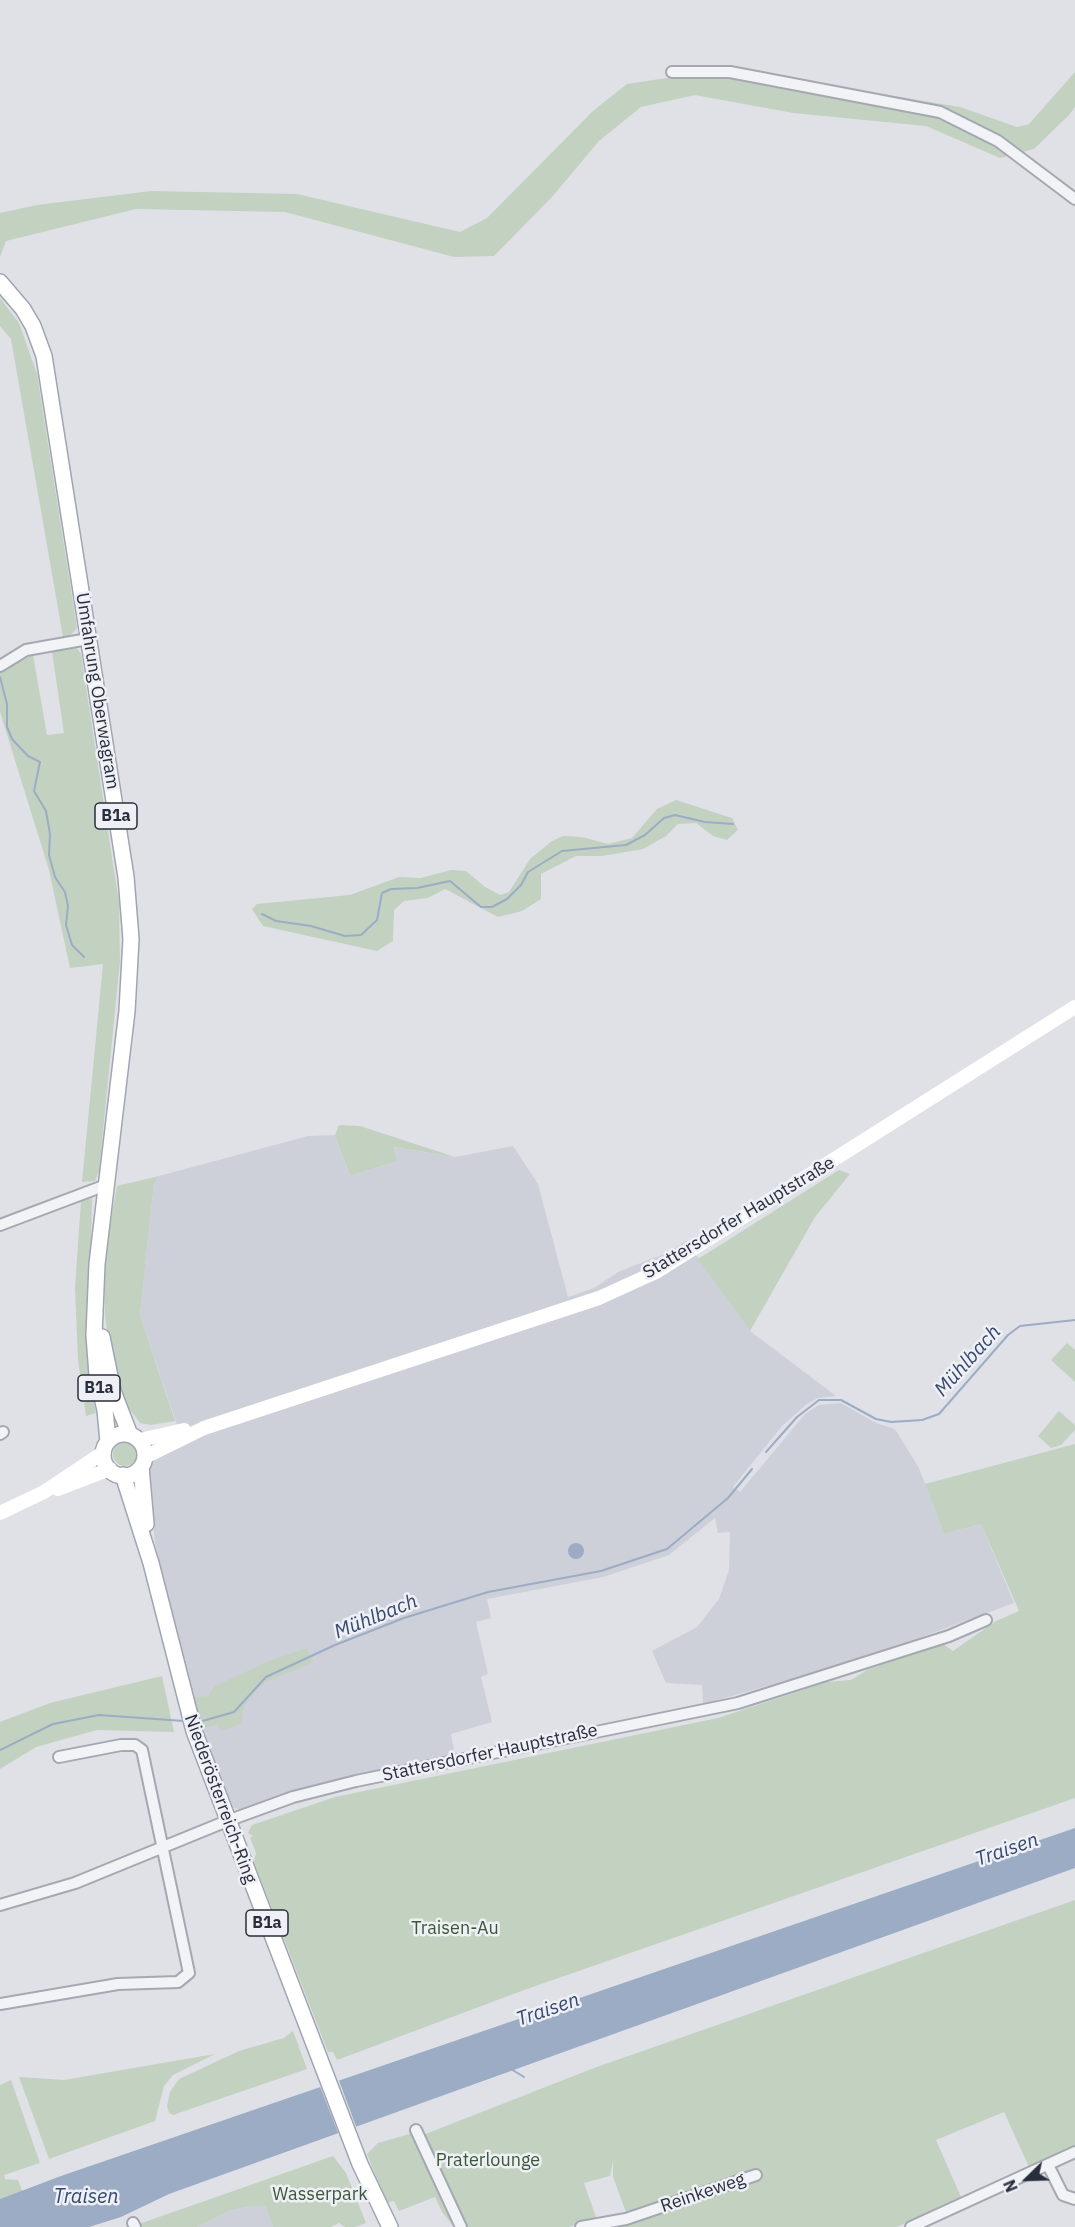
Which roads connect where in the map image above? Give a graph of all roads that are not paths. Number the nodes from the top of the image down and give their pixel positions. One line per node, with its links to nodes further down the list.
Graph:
1 (672, 72): 2 (street)
2 (1075, 199)
3 (0, 282): 4 (main road, Umfahrung Oberwagram / B1a)
4 (88, 639): 5 (street); 7 (main road, Umfahrung Oberwagram / B1a)
5 (0, 666)
6 (1075, 1008): 10 (main road, Stattersdorfer Hauptstraße)
7 (106, 1185): 8 (street); 9 (main road, B1a)
8 (0, 1225)
9 (98, 1335): 11 (main road, B1a); 12 (main road, B1a)
10 (204, 1428): 11 (main road, Stattersdorfer Hauptstraße); 13 (main road, Stattersdorfer Hauptstraße)
11 (135, 1438): 12 (main road); 13 (main road, B1a)
12 (106, 1447): 14 (main road, B1a); 15 (main road)
13 (143, 1462): 14 (main road); 17 (main road, Niederösterreich-Ring / B1a)
14 (116, 1472): 15 (main road); 17 (main road, Niederösterreich-Ring / B1a)
15 (44, 1492): 16 (main road)
16 (0, 1514)
17 (151, 1563): 20 (main road, Niederösterreich-Ring / B1a)
18 (986, 1620): 20 (street, Stattersdorfer Hauptstraße)
19 (59, 1757): 21 (street)
20 (227, 1821): 21 (street, Stattersdorfer Hauptstraße); 26 (main road, Niederösterreich-Ring / B1a)
21 (163, 1848): 22 (street, Stattersdorfer Hauptstraße); 23 (street)
22 (0, 1905)
23 (0, 2004)
24 (416, 2130): 32 (street)
25 (1075, 2151): 27 (street)
26 (360, 2164): 30 (main road, Niederösterreich-Ring / B1a); 31 (main road, Niederösterreich-Ring / B1a)
27 (1048, 2165): 29 (street); 34 (street)
28 (756, 2175): 33 (street, Reinkeweg)
29 (1075, 2199)
30 (380, 2227)
31 (390, 2227)
32 (461, 2227)
33 (581, 2227)
34 (911, 2227)

